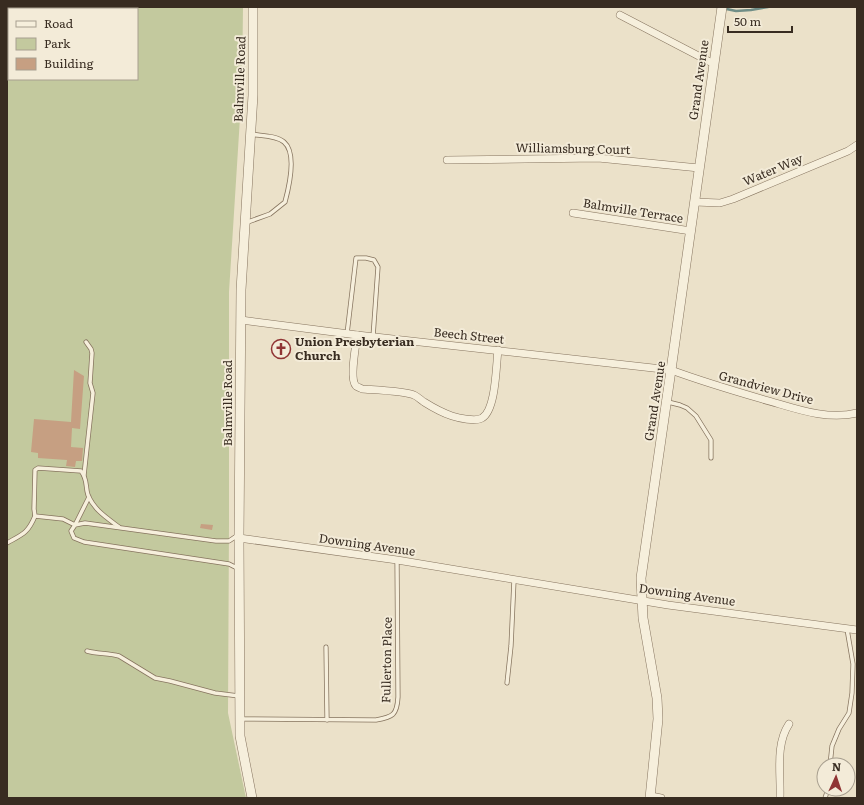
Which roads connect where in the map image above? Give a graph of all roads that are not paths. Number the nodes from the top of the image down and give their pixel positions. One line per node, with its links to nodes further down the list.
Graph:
1 (253, 7): 5 (street, Balmville Road)
2 (722, 7): 4 (street, Grand Avenue)
3 (620, 15): 4 (street)
4 (714, 64): 8 (street, Grand Avenue)
5 (250, 134): 11 (street, Balmville Road); 11 (lane)
6 (857, 145): 9 (street, Water Way)
7 (447, 160): 8 (street, Williamsburg Court)
8 (699, 168): 9 (street, Grand Avenue)
9 (695, 202): 12 (street, Grand Avenue)
10 (572, 213): 12 (street, Balmville Terrace)
11 (244, 224): 13 (street, Balmville Road)
12 (691, 231): 19 (street, Grand Avenue)
13 (241, 320): 14 (street, Beech Street); 28 (street, Balmville Road)
14 (347, 334): 15 (street, Beech Street); 16 (lane)
15 (357, 336): 16 (street, Beech Street); 18 (street)
16 (373, 337): 18 (street, Beech Street)
17 (86, 342): 23 (lane)
18 (498, 350): 19 (street, Beech Street)
19 (671, 370): 20 (street, Grand Avenue); 21 (street, Grandview Drive)
20 (667, 402): 22 (lane); 33 (street, Grand Avenue)
21 (857, 413)
22 (711, 458)
23 (84, 475): 24 (lane); 25 (lane)
24 (89, 497): 26 (lane); 27 (lane)
25 (35, 516): 26 (lane); 29 (lane)
26 (75, 524): 27 (lane); 31 (lane)
27 (120, 528): 28 (lane)
28 (239, 536): 30 (street, Downing Avenue); 31 (street, Balmville Road)
29 (7, 543)
30 (397, 560): 32 (street, Downing Avenue); 41 (lane, Fullerton Place)
31 (239, 569): 39 (street, Balmville Road)
32 (514, 579): 33 (street, Downing Avenue); 38 (lane)
33 (641, 600): 34 (street, Downing Avenue); 44 (street, Grand Avenue)
34 (847, 628): 35 (street, Downing Avenue); 43 (lane)
35 (857, 630)
36 (326, 647): 41 (lane)
37 (87, 651): 39 (lane)
38 (507, 683)
39 (239, 696): 40 (street, Balmville Road)
40 (239, 719): 41 (lane, Fullerton Place); 45 (street, Balmville Road)
41 (326, 720)
42 (789, 724): 47 (street)
43 (831, 757)
44 (650, 797): 46 (street)
45 (252, 798)
46 (661, 798)
47 (780, 798)

